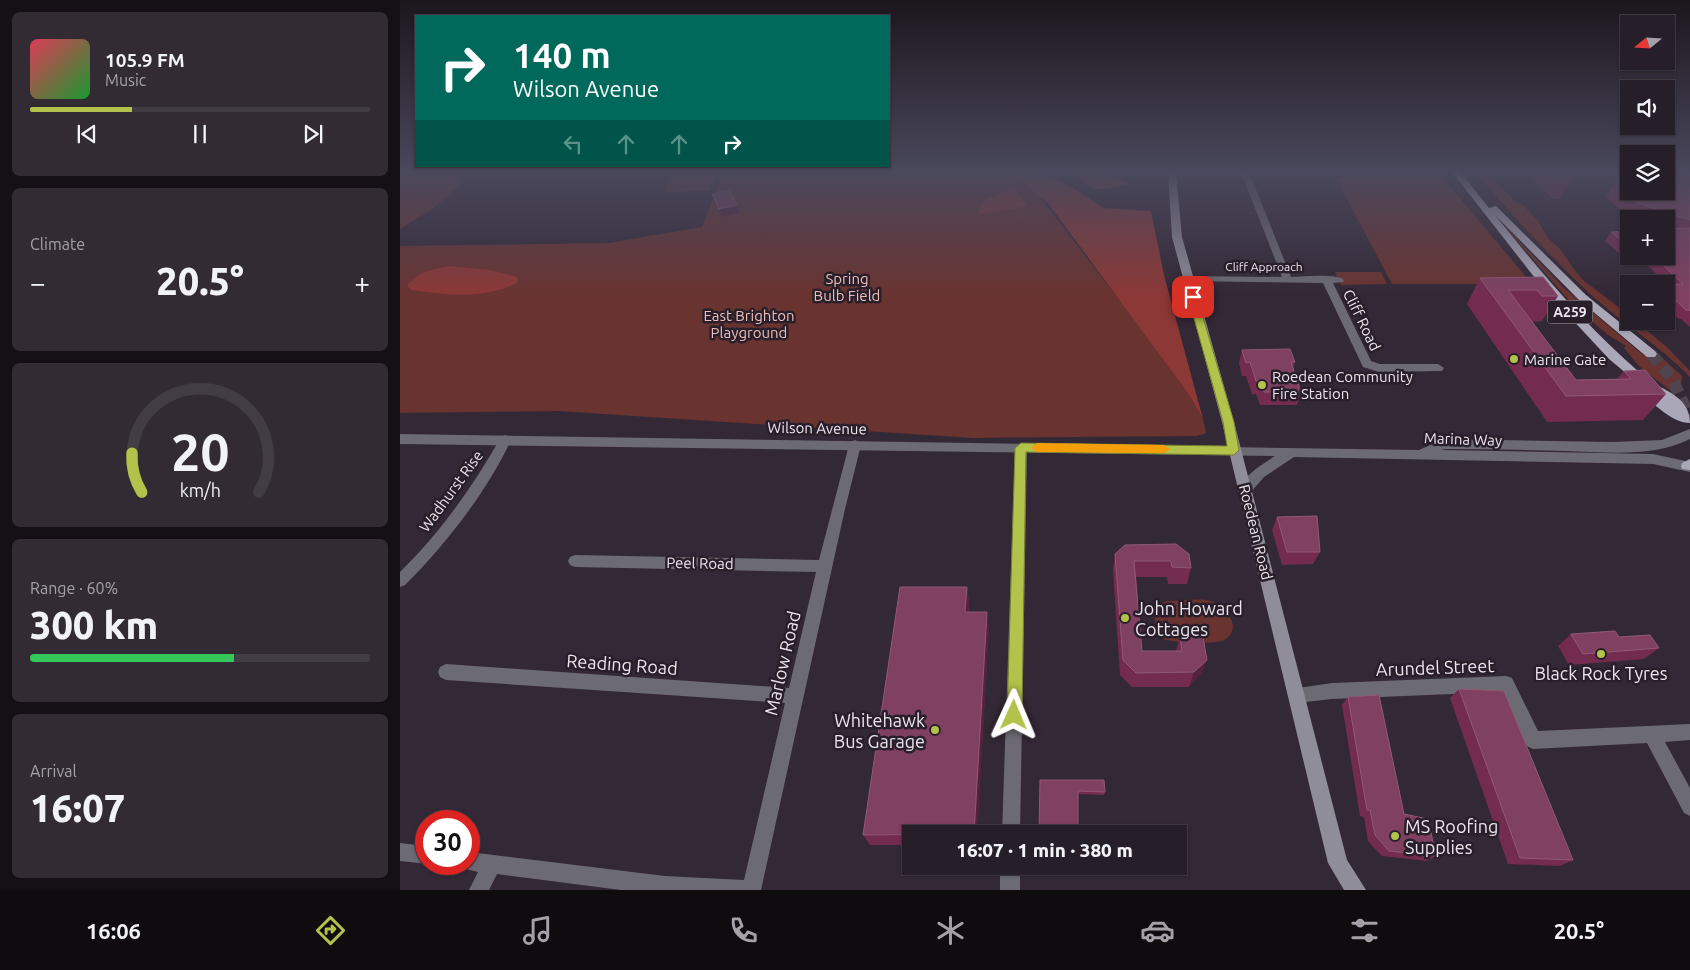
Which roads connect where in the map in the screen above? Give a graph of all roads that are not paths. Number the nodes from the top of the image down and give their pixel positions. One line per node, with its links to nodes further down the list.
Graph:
1 (1175, 214): 8 (main road, Roedean Road)
2 (1261, 214): 7 (street)
3 (1481, 214): 6 (main road, A259)
4 (1489, 214): 6 (main road, A259)
5 (1499, 214): 11 (main road)
6 (1502, 232): 13 (main road, A259)
7 (1287, 278): 8 (street, Cliff Approach); 9 (street, Cliff Approach)
8 (1188, 279): 19 (main road, Roedean Road)
9 (1326, 279): 10 (street, Cliff Approach); 12 (street, Cliff Road)
10 (1339, 280)
11 (1651, 354)
12 (1438, 368)
13 (1688, 419)
14 (1690, 434): 21 (street)
15 (400, 438): 16 (street, Wilson Avenue)
16 (505, 440): 17 (street, Wilson Avenue); 26 (street, Wadhurst Rise)
17 (855, 446): 18 (street, Wilson Avenue); 25 (street, Marlow Road)
18 (1021, 448): 19 (street, Wilson Avenue); 33 (street)
19 (1234, 450): 20 (street, Marina Way); 23 (main road, Roedean Road)
20 (1290, 452): 21 (street, Marina Way); 23 (street)
21 (1418, 453): 22 (street, Marina Way)
22 (1689, 465)
23 (1245, 489): 28 (main road, Roedean Road)
24 (575, 561): 25 (street, Peel Road)
25 (825, 566): 29 (street, Marlow Road)
26 (400, 581)
27 (446, 672): 29 (street, Reading Road)
28 (1297, 695): 31 (street, Arundel Street); 39 (main road, Roedean Road)
29 (795, 696): 42 (street, Marlow Road)
30 (1690, 732): 31 (street, Arundel Street)
31 (1652, 734): 32 (street)
32 (1690, 807)
33 (1011, 825)
34 (400, 852): 35 (street)
35 (415, 854)
36 (480, 862): 37 (street)
37 (492, 864): 40 (street); 41 (street)
38 (1010, 875): 43 (street)
39 (1353, 889)
40 (479, 890)
41 (743, 890)
42 (751, 890)
43 (1010, 890)

